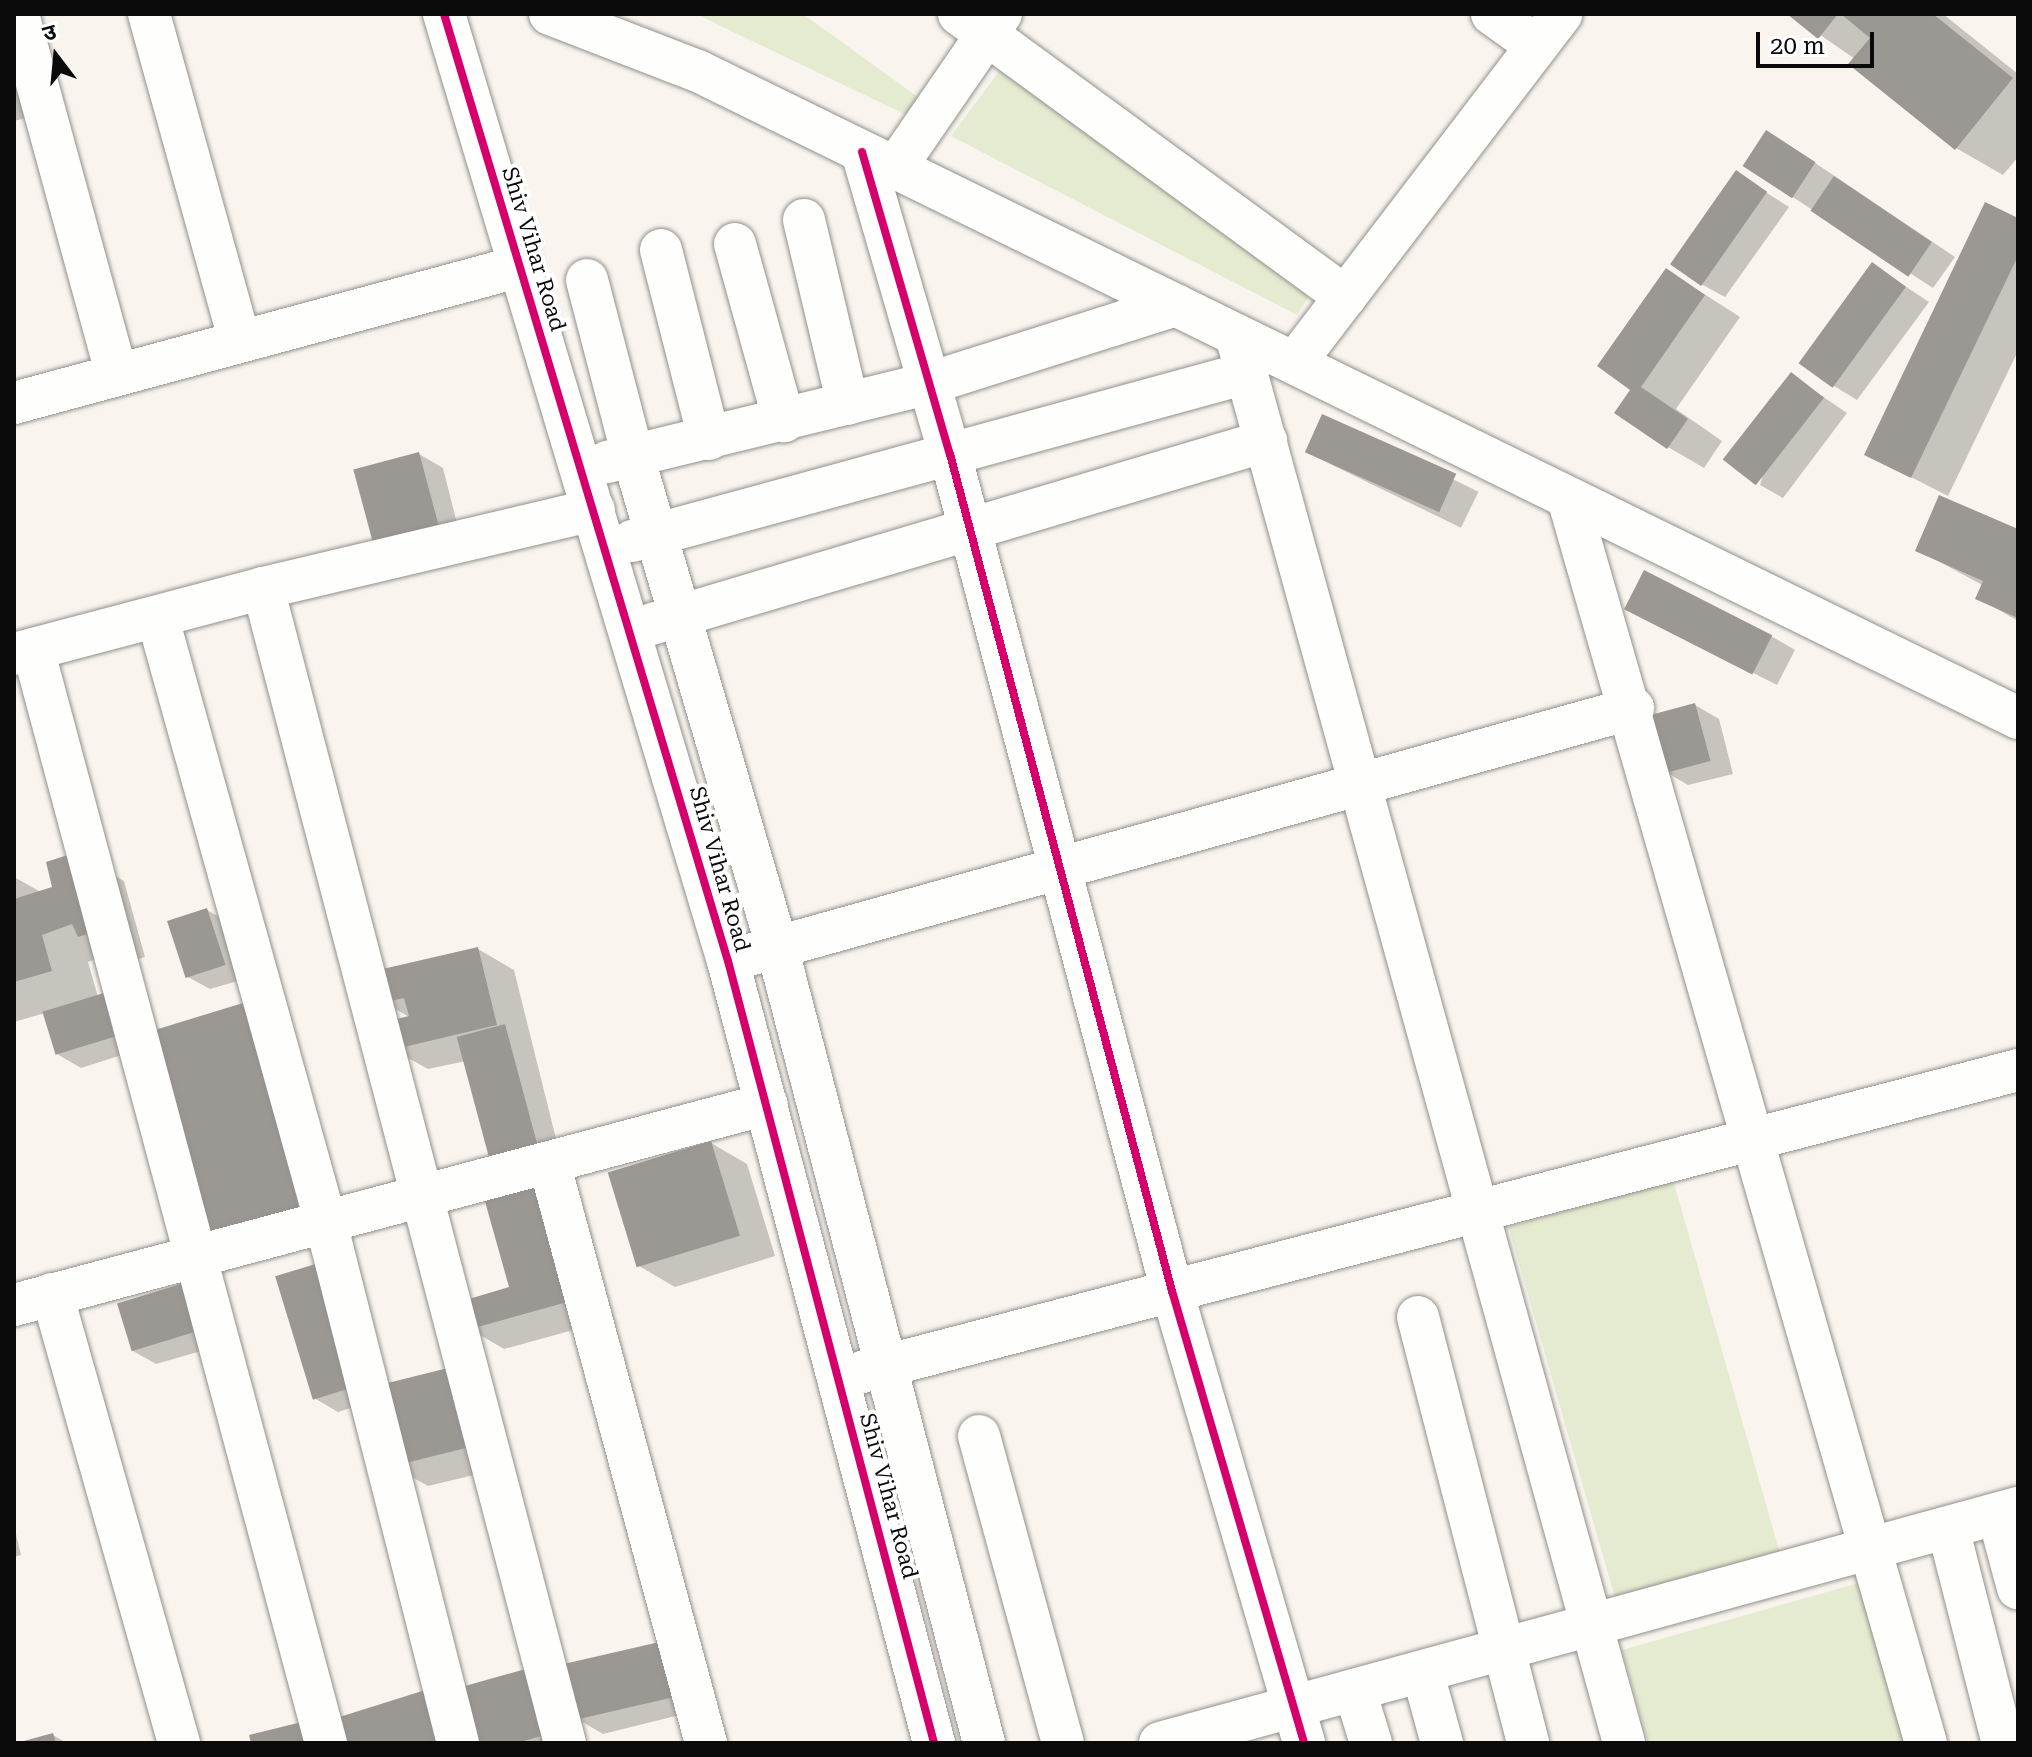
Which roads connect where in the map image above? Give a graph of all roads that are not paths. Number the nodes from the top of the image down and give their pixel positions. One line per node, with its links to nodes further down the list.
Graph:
1 (18, 14): 19 (street)
2 (149, 14): 16 (street)
3 (444, 14): 12 (street, Shiv Vihar Road)
4 (550, 14): 8 (street)
5 (1492, 14): 7 (street)
6 (982, 21): 8 (street); 14 (street)
7 (1549, 30): 14 (street)
8 (879, 160): 15 (street); 20 (street)
9 (804, 220): 22 (street)
10 (735, 244): 23 (street)
11 (661, 250): 24 (street)
12 (521, 266): 16 (street); 28 (street, Shiv Vihar Road)
13 (587, 280): 27 (street)
14 (1345, 297): 18 (street)
15 (1176, 305): 17 (street); 20 (street)
16 (240, 342): 19 (street)
17 (1242, 354): 18 (street); 25 (street); 26 (street)
18 (1296, 361): 29 (street)
19 (117, 375): 21 (street)
20 (930, 383): 22 (street); 26 (street)
21 (14, 403)
22 (848, 404): 23 (street)
23 (784, 421): 24 (street)
24 (709, 439): 27 (street)
25 (1266, 441): 32 (street); 41 (street)
26 (950, 454): 31 (street); 32 (street)
27 (633, 456): 28 (street); 31 (street)
28 (582, 468): 30 (street, Shiv Vihar Road)
29 (1568, 498): 39 (street); 40 (street)
30 (594, 510): 33 (street, Shiv Vihar Road); 34 (street)
31 (657, 533): 33 (street); 35 (street)
32 (971, 533): 35 (street); 42 (street)
33 (608, 549): 37 (street, Shiv Vihar Road)
34 (263, 588): 36 (street); 49 (street)
35 (680, 616): 37 (street); 43 (street)
36 (158, 619): 38 (street); 51 (street)
37 (632, 630): 44 (street, Shiv Vihar Road)
38 (23, 652): 52 (street)
39 (1633, 708): 41 (street); 47 (street)
40 (2018, 718)
41 (1359, 781): 42 (street); 50 (street)
42 (1059, 867): 43 (street); 53 (street)
43 (777, 947): 44 (street); 56 (street)
44 (728, 961): 46 (street, Shiv Vihar Road)
45 (2018, 1070): 47 (street)
46 (767, 1104): 48 (street); 57 (street, Shiv Vihar Road)
47 (1751, 1140): 50 (street); 61 (street)
48 (550, 1166): 49 (street); 74 (street)
49 (421, 1197): 51 (street); 73 (street)
50 (1477, 1211): 53 (street); 63 (street)
51 (326, 1223): 52 (street); 72 (street)
52 (197, 1256): 54 (street); 71 (street)
53 (1172, 1291): 56 (street); 67 (street)
54 (33, 1300): 70 (street)
55 (1418, 1317): 64 (street)
56 (887, 1365): 57 (street); 76 (street)
57 (840, 1378): 75 (street, Shiv Vihar Road)
58 (979, 1436): 77 (street)
59 (2008, 1511): 60 (street); 62 (street)
60 (1948, 1528): 61 (street); 83 (street)
61 (1874, 1549): 63 (street); 82 (street)
62 (2018, 1588)
63 (1596, 1627): 64 (street); 81 (street)
64 (1506, 1651): 65 (street); 80 (street)
65 (1423, 1674): 66 (street); 79 (street)
66 (1355, 1691): 67 (street); 78 (street)
67 (1299, 1725): 68 (street)
68 (1245, 1732): 69 (street)
69 (1182, 1740)
70 (179, 1743)
71 (326, 1743)
72 (458, 1743)
73 (565, 1743)
74 (706, 1743)
75 (934, 1743)
76 (984, 1743)
77 (1063, 1743)
78 (1371, 1743)
79 (1442, 1743)
80 (1528, 1743)
81 (1624, 1743)
82 (1926, 1743)
83 (2003, 1743)

